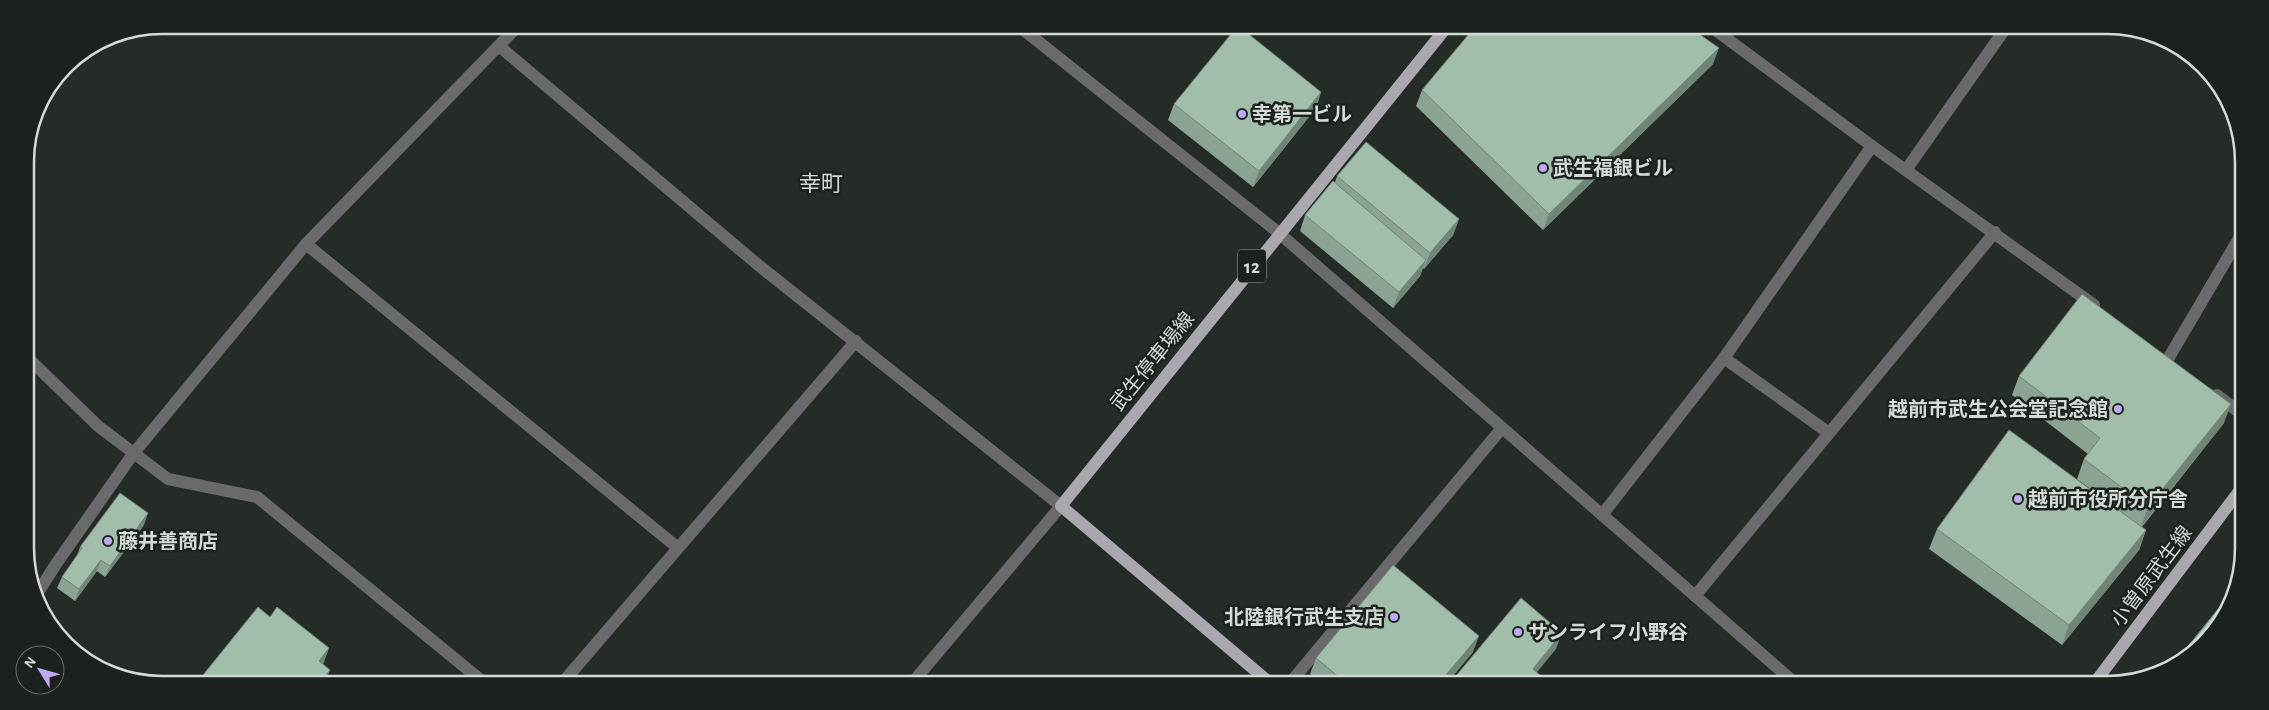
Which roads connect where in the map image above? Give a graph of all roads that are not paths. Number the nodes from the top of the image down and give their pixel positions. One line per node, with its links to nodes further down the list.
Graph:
1 (510, 34): 6 (street)
2 (1029, 34): 10 (street)
3 (1441, 34): 10 (main road, 武生停車場線 / 12)
4 (1721, 34): 7 (street)
5 (2001, 34): 8 (street)
6 (499, 46): 11 (street); 14 (street)
7 (1872, 146): 8 (street); 15 (street)
8 (1906, 170): 9 (street)
9 (1995, 232): 13 (street); 21 (street)
10 (1279, 233): 20 (street); 24 (main road, 武生停車場線 / 12)
11 (306, 244): 22 (street); 26 (street)
12 (2235, 245): 16 (street)
13 (2105, 312)
14 (856, 341): 24 (street); 26 (street)
15 (1724, 358): 21 (street); 25 (street)
16 (2168, 359)
17 (34, 364): 22 (street)
18 (2204, 386): 19 (street)
19 (2235, 408)
20 (1502, 428): 25 (street); 33 (street)
21 (1829, 433): 28 (street)
22 (133, 454): 27 (street); 29 (street)
23 (2235, 497): 35 (main road, 小曽原武生線)
24 (1061, 506): 31 (street); 32 (main road)
25 (1602, 515): 28 (street)
26 (678, 548): 30 (street)
27 (41, 588)
28 (1696, 596): 34 (street)
29 (476, 676)
30 (568, 676)
31 (919, 676)
32 (1262, 676)
33 (1296, 676)
34 (1787, 676)
35 (2100, 676)

